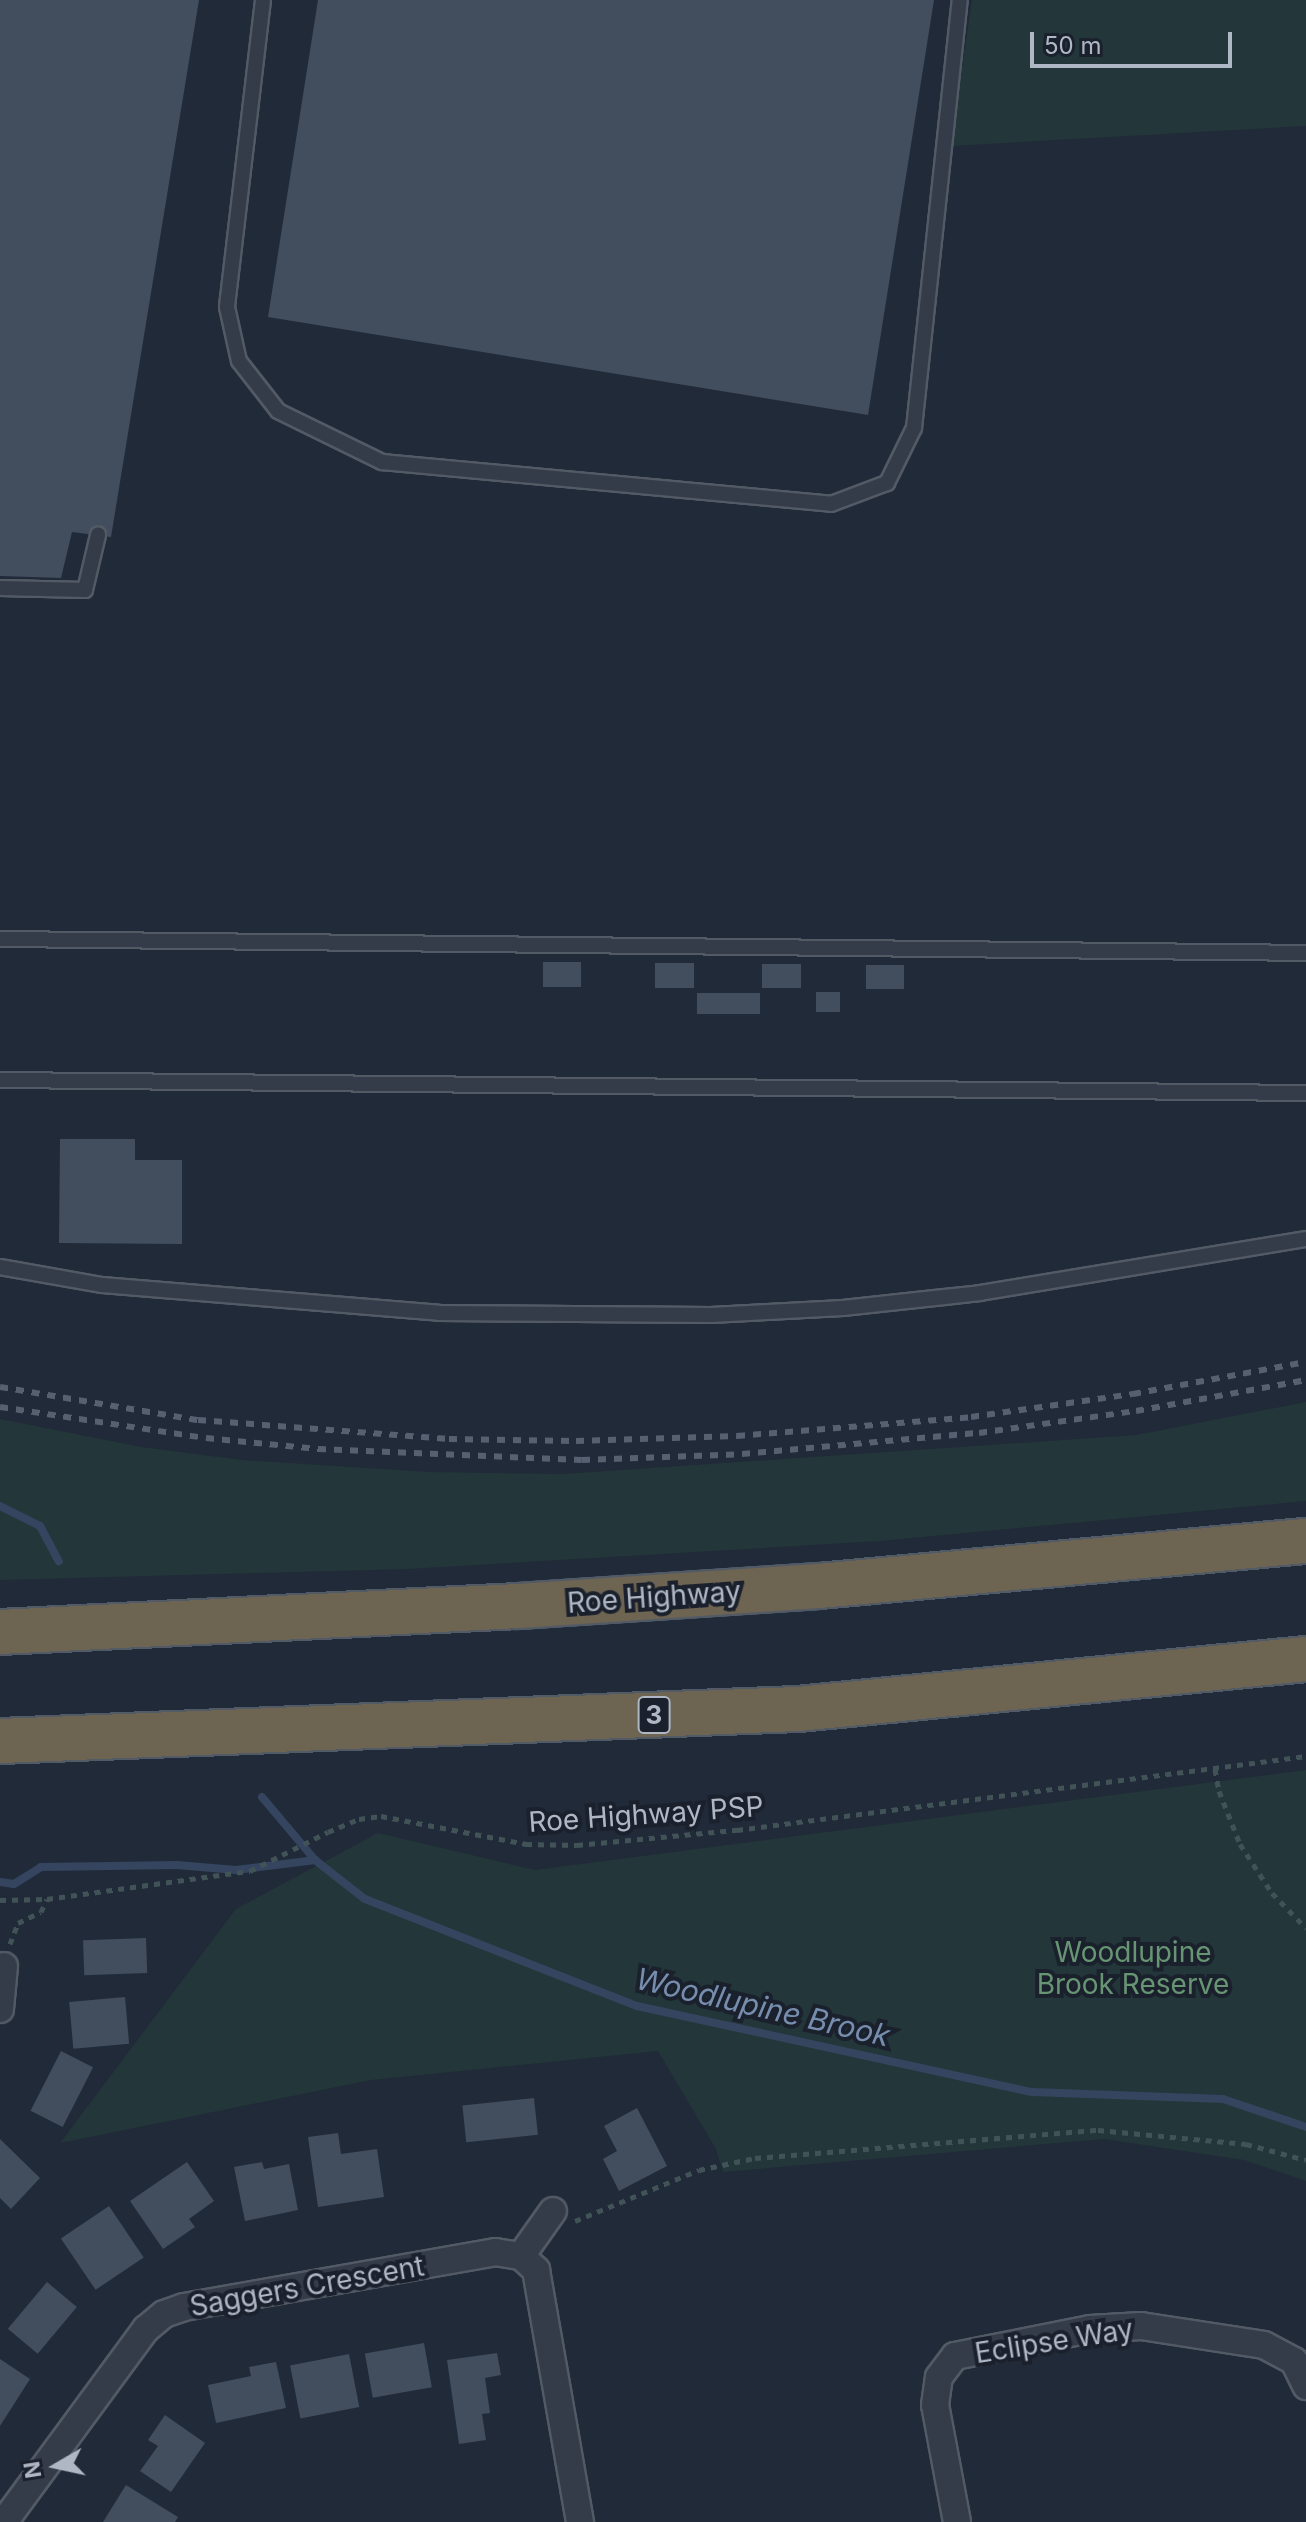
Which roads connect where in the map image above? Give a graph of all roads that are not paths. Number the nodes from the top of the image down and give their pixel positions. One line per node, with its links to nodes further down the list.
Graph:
1 (263, 0): 2 (lane)
2 (960, 0)
3 (98, 535): 4 (lane)
4 (0, 588)
5 (0, 939): 6 (lane)
6 (1306, 953)
7 (0, 1080): 8 (lane)
8 (1306, 1093)
9 (1306, 1239): 10 (lane)
10 (0, 1267)
11 (1306, 1541): 12 (highway, Roe Highway)
12 (0, 1632)
13 (1306, 1659): 14 (highway, 3)
14 (0, 1741)
15 (4, 1966): 16 (street)
16 (0, 2009)
17 (548, 2219): 18 (street)
18 (521, 2256): 20 (street, Saggers Crescent); 21 (street)
19 (1306, 2386): 22 (street, Eclipse Way)
20 (4, 2522)
21 (580, 2522)
22 (957, 2522)

